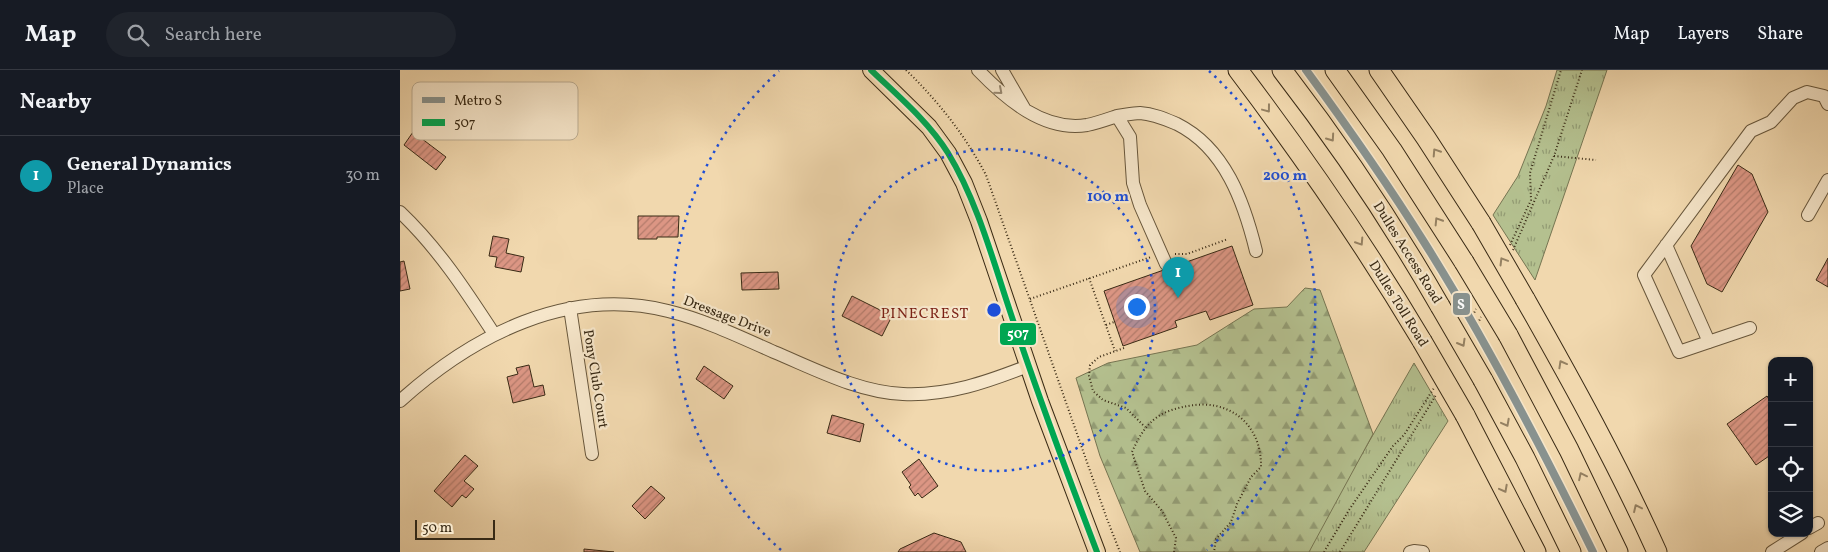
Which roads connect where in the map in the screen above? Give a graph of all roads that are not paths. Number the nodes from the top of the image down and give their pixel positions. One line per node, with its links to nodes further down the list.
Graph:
1 (978, 70): 9 (street, one-way to 9)
2 (1002, 70): 9 (street)
3 (1238, 70): 29 (highway, Dulles Toll Road, one-way to 29, bridge)
4 (1282, 70): 30 (highway, Dulles Access Road, one-way to 30, bridge)
5 (1335, 70): 31 (highway, one-way to 5, bridge)
6 (1379, 70): 32 (highway, one-way to 6, bridge)
7 (878, 72): 21 (main road)
8 (1828, 104): 14 (street)
9 (1024, 108): 10 (street)
10 (1117, 116): 15 (street); 16 (street)
11 (1828, 180): 13 (street)
12 (400, 212): 19 (street)
13 (1808, 215)
14 (1666, 245): 20 (street); 20 (street)
15 (1256, 251)
16 (1164, 260)
17 (570, 308): 19 (street, Dressage Drive); 21 (street, Dressage Drive); 23 (street, Pony Club Court)
18 (1750, 328): 20 (street)
19 (494, 334): 22 (street, Dressage Drive)
20 (1709, 342)
21 (1028, 366): 26 (main road)
22 (400, 401)
23 (592, 454)
24 (1796, 537): 33 (street)
25 (1828, 548): 34 (street)
26 (1097, 552)
27 (1410, 552): 28 (street)
28 (1423, 552)
29 (1536, 552)
30 (1571, 552)
31 (1618, 552)
32 (1658, 552)
33 (1772, 552)
34 (1822, 552)

